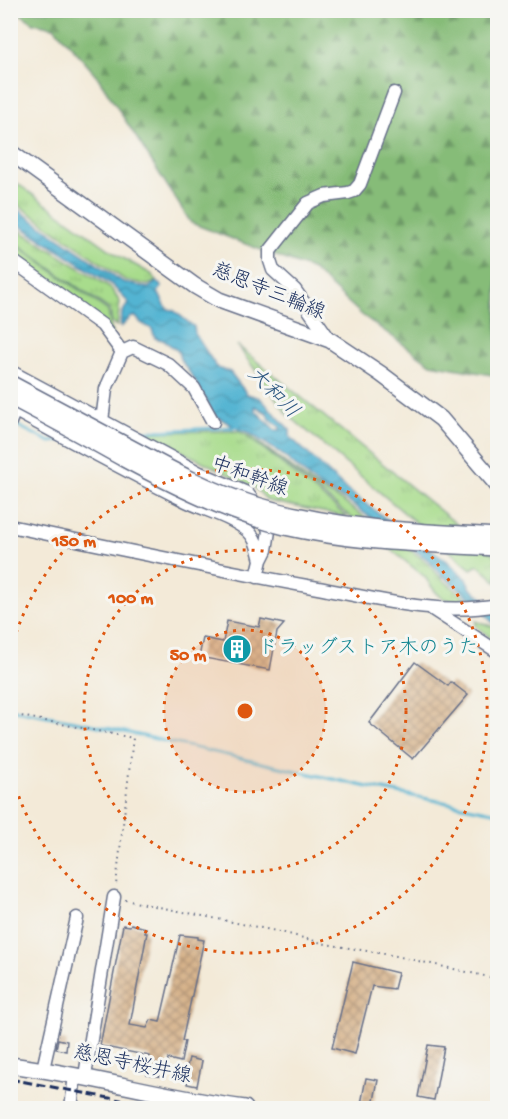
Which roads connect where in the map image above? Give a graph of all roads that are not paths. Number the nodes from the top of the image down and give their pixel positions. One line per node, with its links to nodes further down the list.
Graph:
1 (394, 93): 4 (street)
2 (10, 152): 4 (main road, 慈恩寺三輪線)
3 (10, 259): 5 (street)
4 (330, 340): 11 (main road, 慈恩寺三輪線)
5 (122, 352): 9 (street); 10 (street)
6 (10, 371): 9 (street)
7 (10, 383): 13 (main road, 中和幹線, bridge)
8 (12, 409): 14 (main road, 中和幹線, bridge); 15 (street)
9 (102, 421): 15 (street)
10 (213, 422)
11 (497, 485)
12 (10, 526): 16 (street)
13 (498, 536)
14 (498, 548)
15 (261, 560): 16 (street)
16 (257, 577): 18 (street)
17 (498, 605): 18 (street)
18 (428, 607): 19 (street)
19 (498, 652)
20 (114, 897): 24 (street)
21 (77, 918): 23 (street)
22 (10, 1065): 23 (main road, 慈恩寺桜井線)
23 (43, 1069): 24 (main road, 慈恩寺桜井線)
24 (80, 1075): 25 (street); 26 (main road, 慈恩寺桜井線)
25 (70, 1108)
26 (245, 1108)

